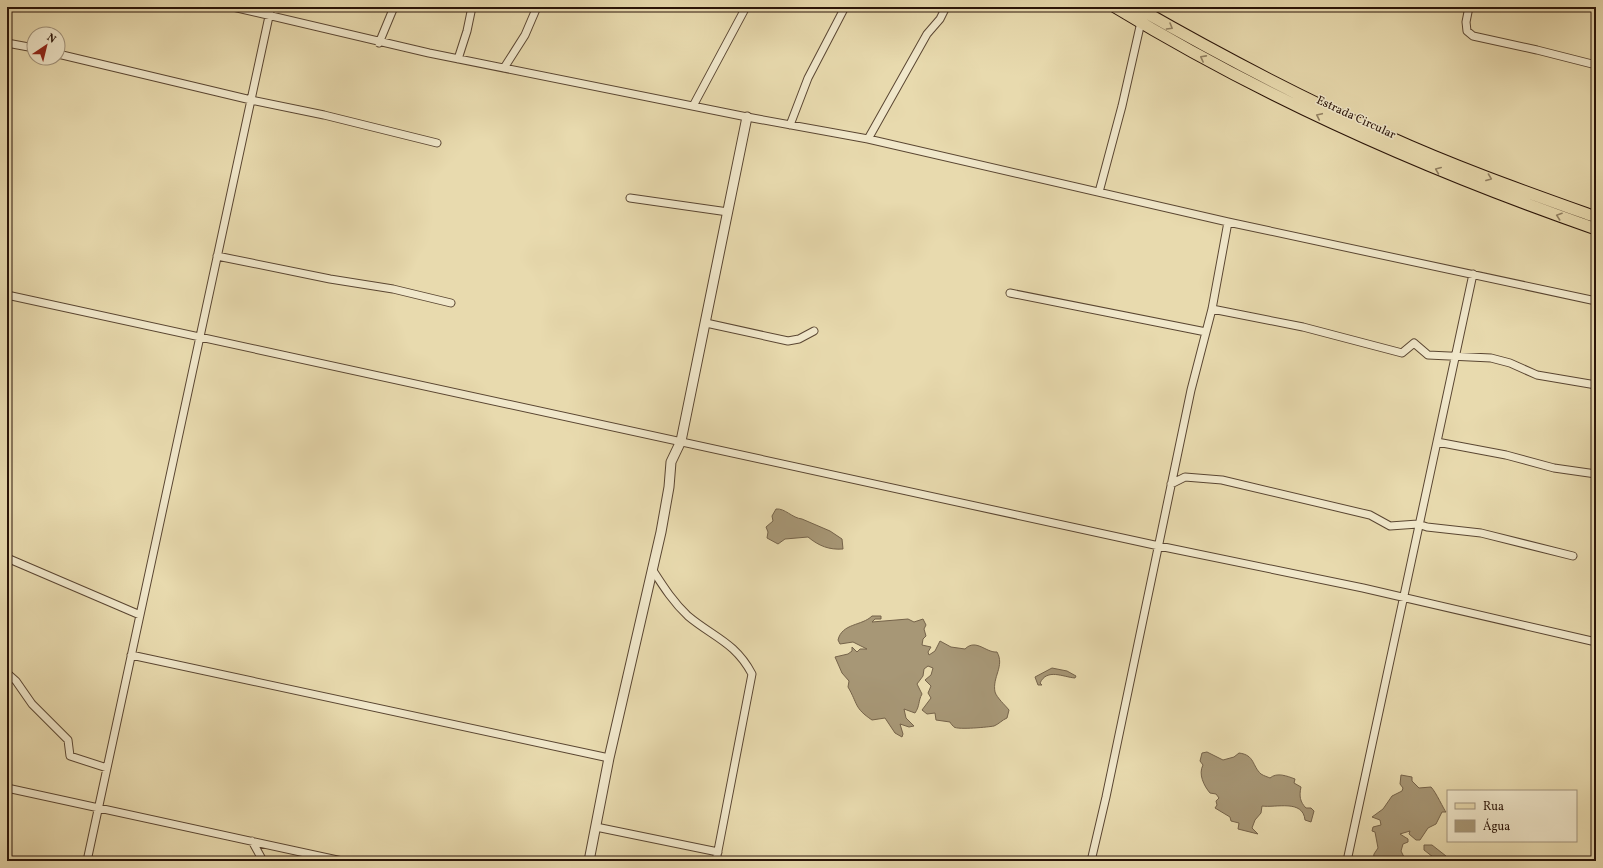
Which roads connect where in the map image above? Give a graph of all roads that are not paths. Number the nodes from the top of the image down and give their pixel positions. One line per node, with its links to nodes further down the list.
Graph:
1 (233, 7): 12 (street)
2 (271, 7): 12 (street)
3 (394, 7): 15 (street)
4 (472, 7): 18 (street)
5 (537, 7): 20 (street)
6 (746, 7): 22 (street)
7 (845, 7): 24 (street)
8 (946, 7): 25 (street)
9 (1115, 7): 13 (main road, Estrada Circular)
10 (1136, 7): 30 (main road, Estrada Circular, one-way to 30)
11 (1469, 7): 19 (street)
12 (269, 16): 15 (street); 21 (street)
13 (1141, 22): 27 (street); 32 (main road, Estrada Circular, one-way to 13)
14 (7, 42): 16 (street)
15 (379, 43): 18 (street)
16 (26, 46)
17 (66, 56): 21 (street)
18 (458, 59): 20 (street)
19 (1596, 65)
20 (504, 68): 22 (street)
21 (251, 100): 26 (street); 33 (street)
22 (693, 106): 23 (street)
23 (748, 117): 24 (street); 29 (street)
24 (790, 125): 25 (street)
25 (868, 139): 27 (street)
26 (437, 143)
27 (1099, 192): 31 (street)
28 (630, 198): 29 (street)
29 (728, 212): 40 (street)
30 (1596, 217)
31 (1228, 222): 34 (street); 39 (street)
32 (1596, 229)
33 (217, 256): 38 (street); 43 (street)
34 (1473, 274): 37 (street); 44 (street)
35 (1010, 293): 42 (street)
36 (7, 295): 43 (street)
37 (1596, 301)
38 (451, 302)
39 (1212, 309): 42 (street); 44 (street)
40 (706, 323): 41 (street); 46 (street)
41 (814, 331)
42 (1206, 332): 49 (street)
43 (199, 337): 46 (street); 58 (street)
44 (1455, 356): 45 (street); 47 (street)
45 (1596, 385)
46 (681, 441): 52 (street); 56 (street)
47 (1437, 442): 48 (street); 50 (street)
48 (1596, 474)
49 (1171, 484): 50 (street); 51 (street)
50 (1418, 524): 54 (street); 57 (street)
51 (1161, 532): 52 (street); 53 (street)
52 (1159, 546): 53 (street); 74 (street)
53 (1170, 548): 57 (street)
54 (1573, 556)
55 (7, 558): 58 (street)
56 (652, 569): 62 (street); 68 (street)
57 (1403, 597): 59 (street); 75 (street)
58 (140, 615): 60 (street)
59 (1596, 642)
60 (131, 655): 62 (street); 63 (street)
61 (7, 673): 63 (street)
62 (609, 758): 66 (street)
63 (107, 768): 65 (street)
64 (7, 788): 65 (street)
65 (99, 808): 67 (street); 69 (street)
66 (596, 827): 68 (street); 72 (street)
67 (252, 841): 70 (street); 71 (street)
68 (718, 852): 73 (street)
69 (87, 861)
70 (263, 861)
71 (342, 861)
72 (589, 861)
73 (716, 861)
74 (1091, 861)
75 (1347, 861)

